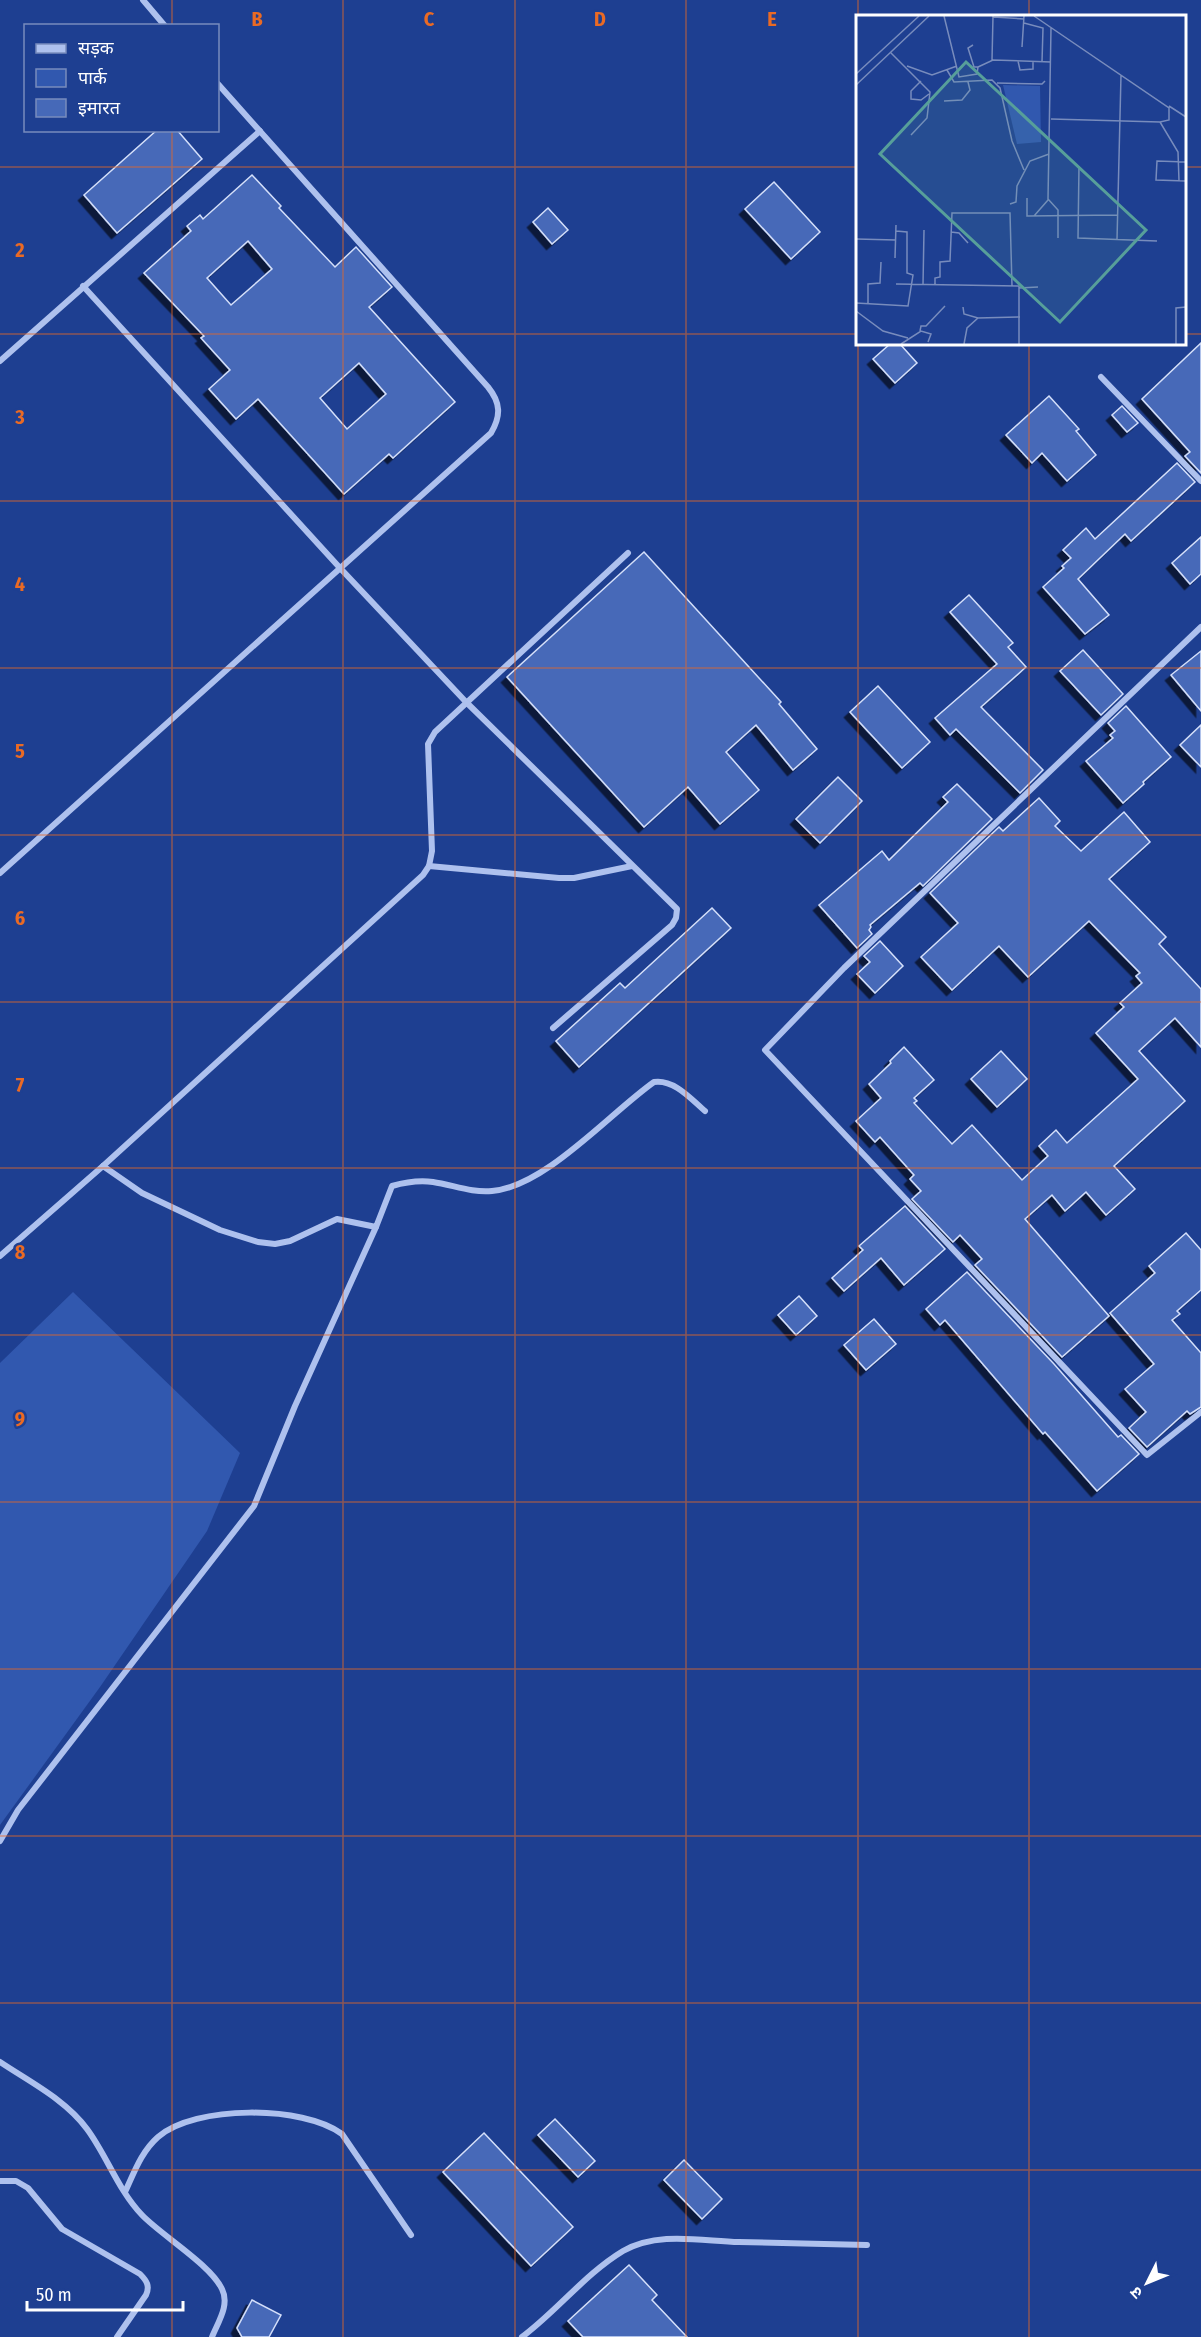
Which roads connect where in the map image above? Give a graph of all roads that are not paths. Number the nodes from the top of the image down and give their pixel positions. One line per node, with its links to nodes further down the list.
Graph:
1 (142, 0): 2 (street)
2 (163, 24)
3 (219, 85): 4 (street)
4 (260, 131): 5 (street); 10 (street)
5 (83, 286): 6 (street); 10 (street)
6 (0, 361)
7 (1101, 377): 8 (street)
8 (1201, 481)
9 (628, 553): 12 (street)
10 (340, 568): 12 (street); 15 (street)
11 (1201, 627): 21 (street)
12 (466, 702): 13 (street); 14 (street)
13 (429, 866): 14 (street); 18 (street)
14 (632, 866): 16 (street)
15 (0, 873)
16 (553, 1028)
17 (705, 1111): 19 (street)
18 (103, 1166): 19 (street); 20 (street)
19 (376, 1227): 22 (street)
20 (0, 1256)
21 (1201, 1412)
22 (0, 1841)
23 (0, 2062): 25 (street)
24 (0, 2181): 28 (street)
25 (125, 2192): 26 (street); 29 (street)
26 (411, 2235)
27 (867, 2245): 30 (street)
28 (117, 2337)
29 (212, 2337)
30 (522, 2337)

